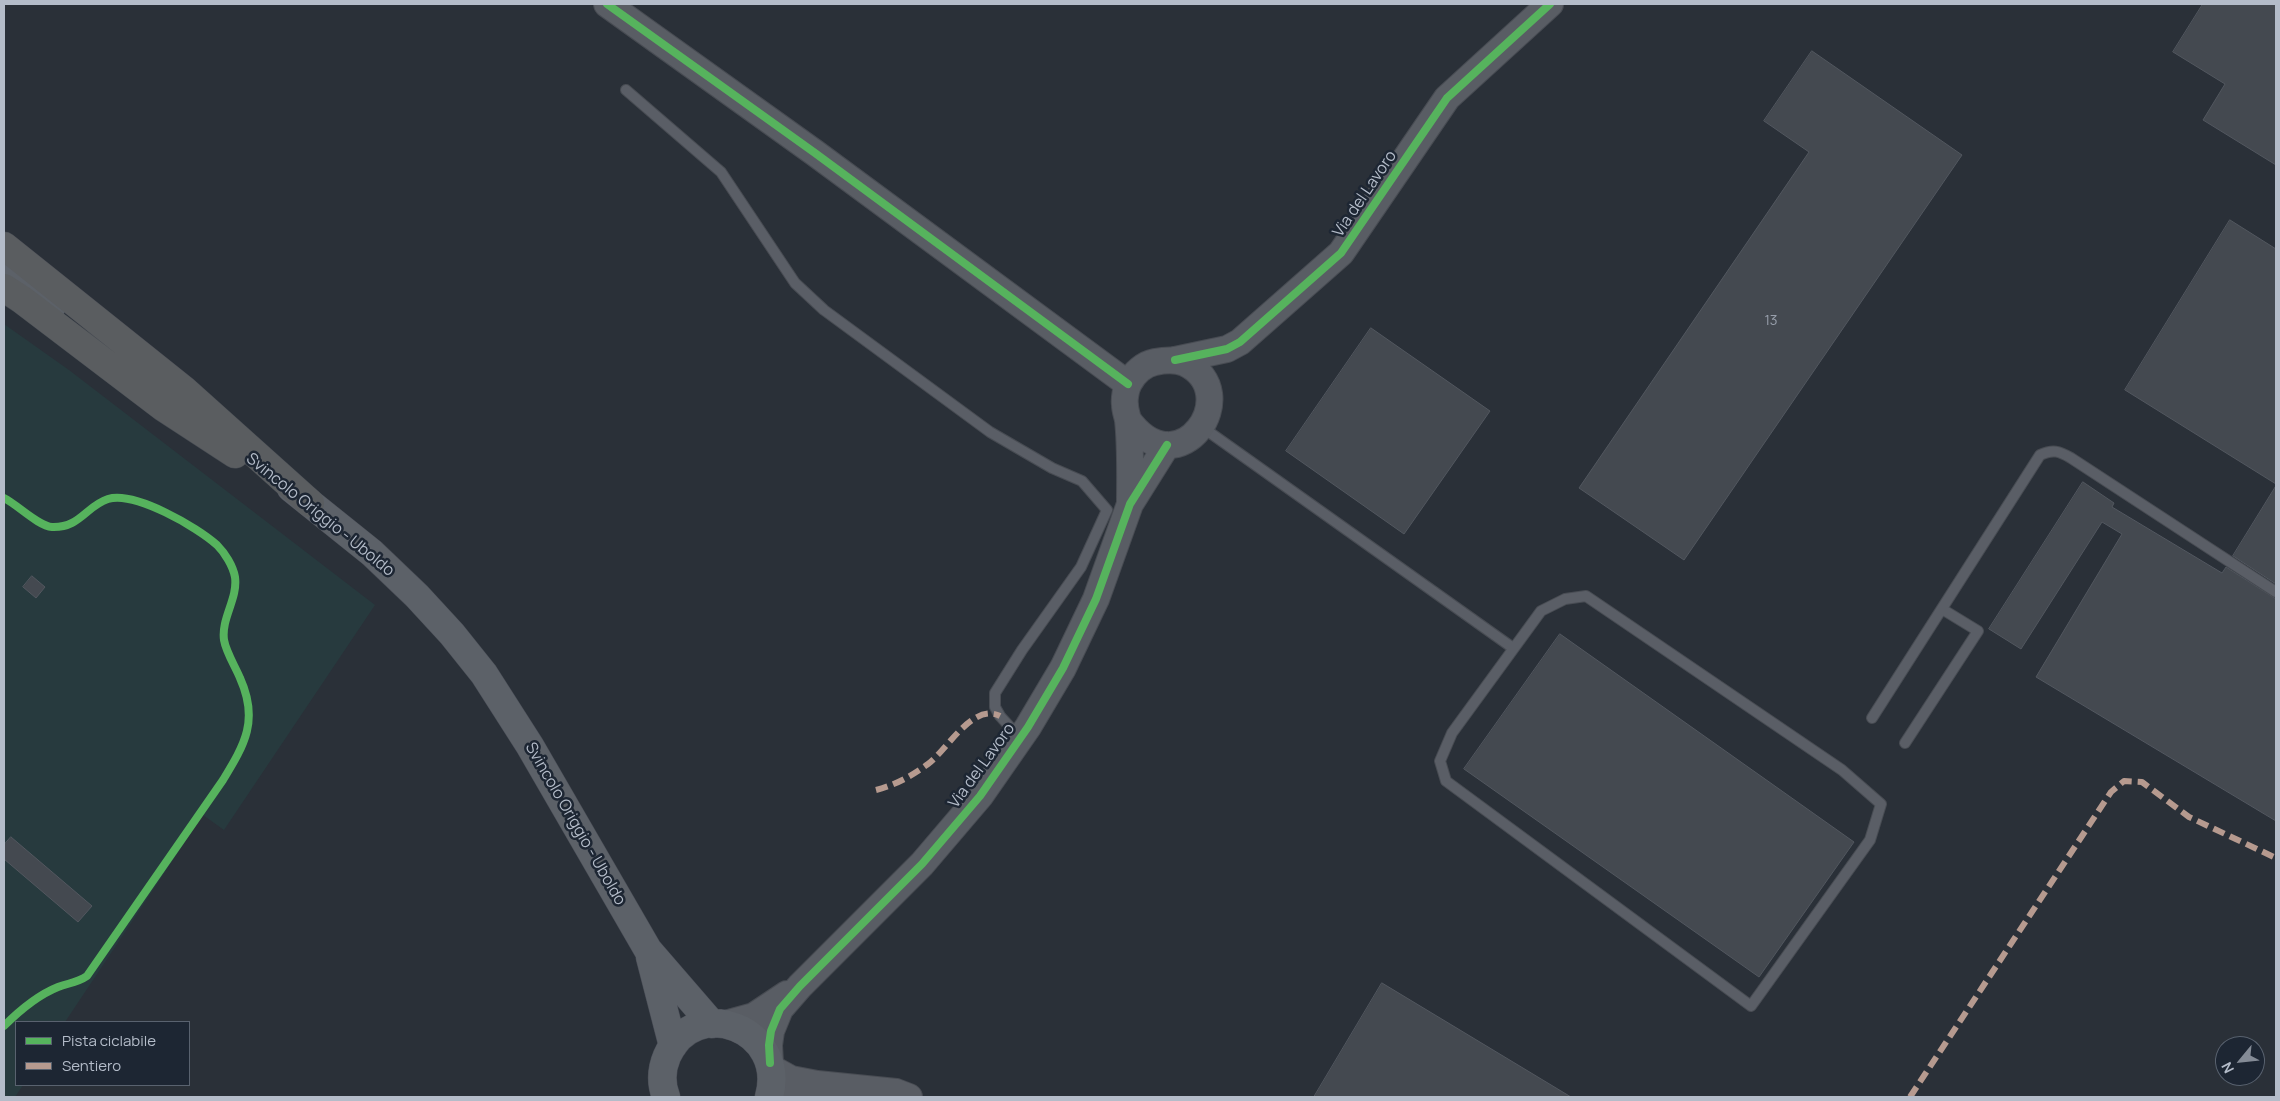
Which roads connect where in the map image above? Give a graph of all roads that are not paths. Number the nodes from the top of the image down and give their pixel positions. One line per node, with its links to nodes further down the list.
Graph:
1 (608, 4): 9 (street)
2 (1550, 4): 7 (street, Via del Lavoro)
3 (626, 90): 15 (lane)
4 (4, 246): 14 (highway)
5 (4, 269): 14 (main road, Svincolo Origgio - Uboldo)
6 (4, 288): 14 (highway)
7 (1227, 349): 8 (street, Via del Lavoro); 10 (street, Via del Lavoro)
8 (1175, 360): 9 (street, Via del Lavoro); 10 (street)
9 (1128, 384): 11 (street, Via del Lavoro)
10 (1206, 385): 12 (street)
11 (1128, 420): 13 (street); 15 (street, Via del Lavoro)
12 (1202, 427): 13 (street); 18 (lane)
13 (1167, 445): 15 (street, Via del Lavoro)
14 (310, 503): 22 (main road, Svincolo Origgio - Uboldo)
15 (1122, 509): 20 (street, Via del Lavoro); 20 (lane)
16 (2276, 592): 17 (lane)
17 (1942, 609): 19 (lane); 21 (lane)
18 (1513, 648): 18 (lane)
19 (1872, 718)
20 (1020, 738): 23 (street, Via del Lavoro)
21 (1905, 743)
22 (648, 950): 24 (main road, Svincolo Origgio - Uboldo); 25 (main road, Svincolo Origgio - Uboldo)
23 (800, 986): 24 (street, Via del Lavoro); 26 (street, Via del Lavoro)
24 (719, 1024): 25 (main road); 26 (main road)
25 (673, 1046): 28 (main road)
26 (770, 1066): 27 (street); 29 (main road)
27 (817, 1084): 30 (street); 31 (street)
28 (666, 1097)
29 (769, 1097)
30 (779, 1097)
31 (909, 1097)

